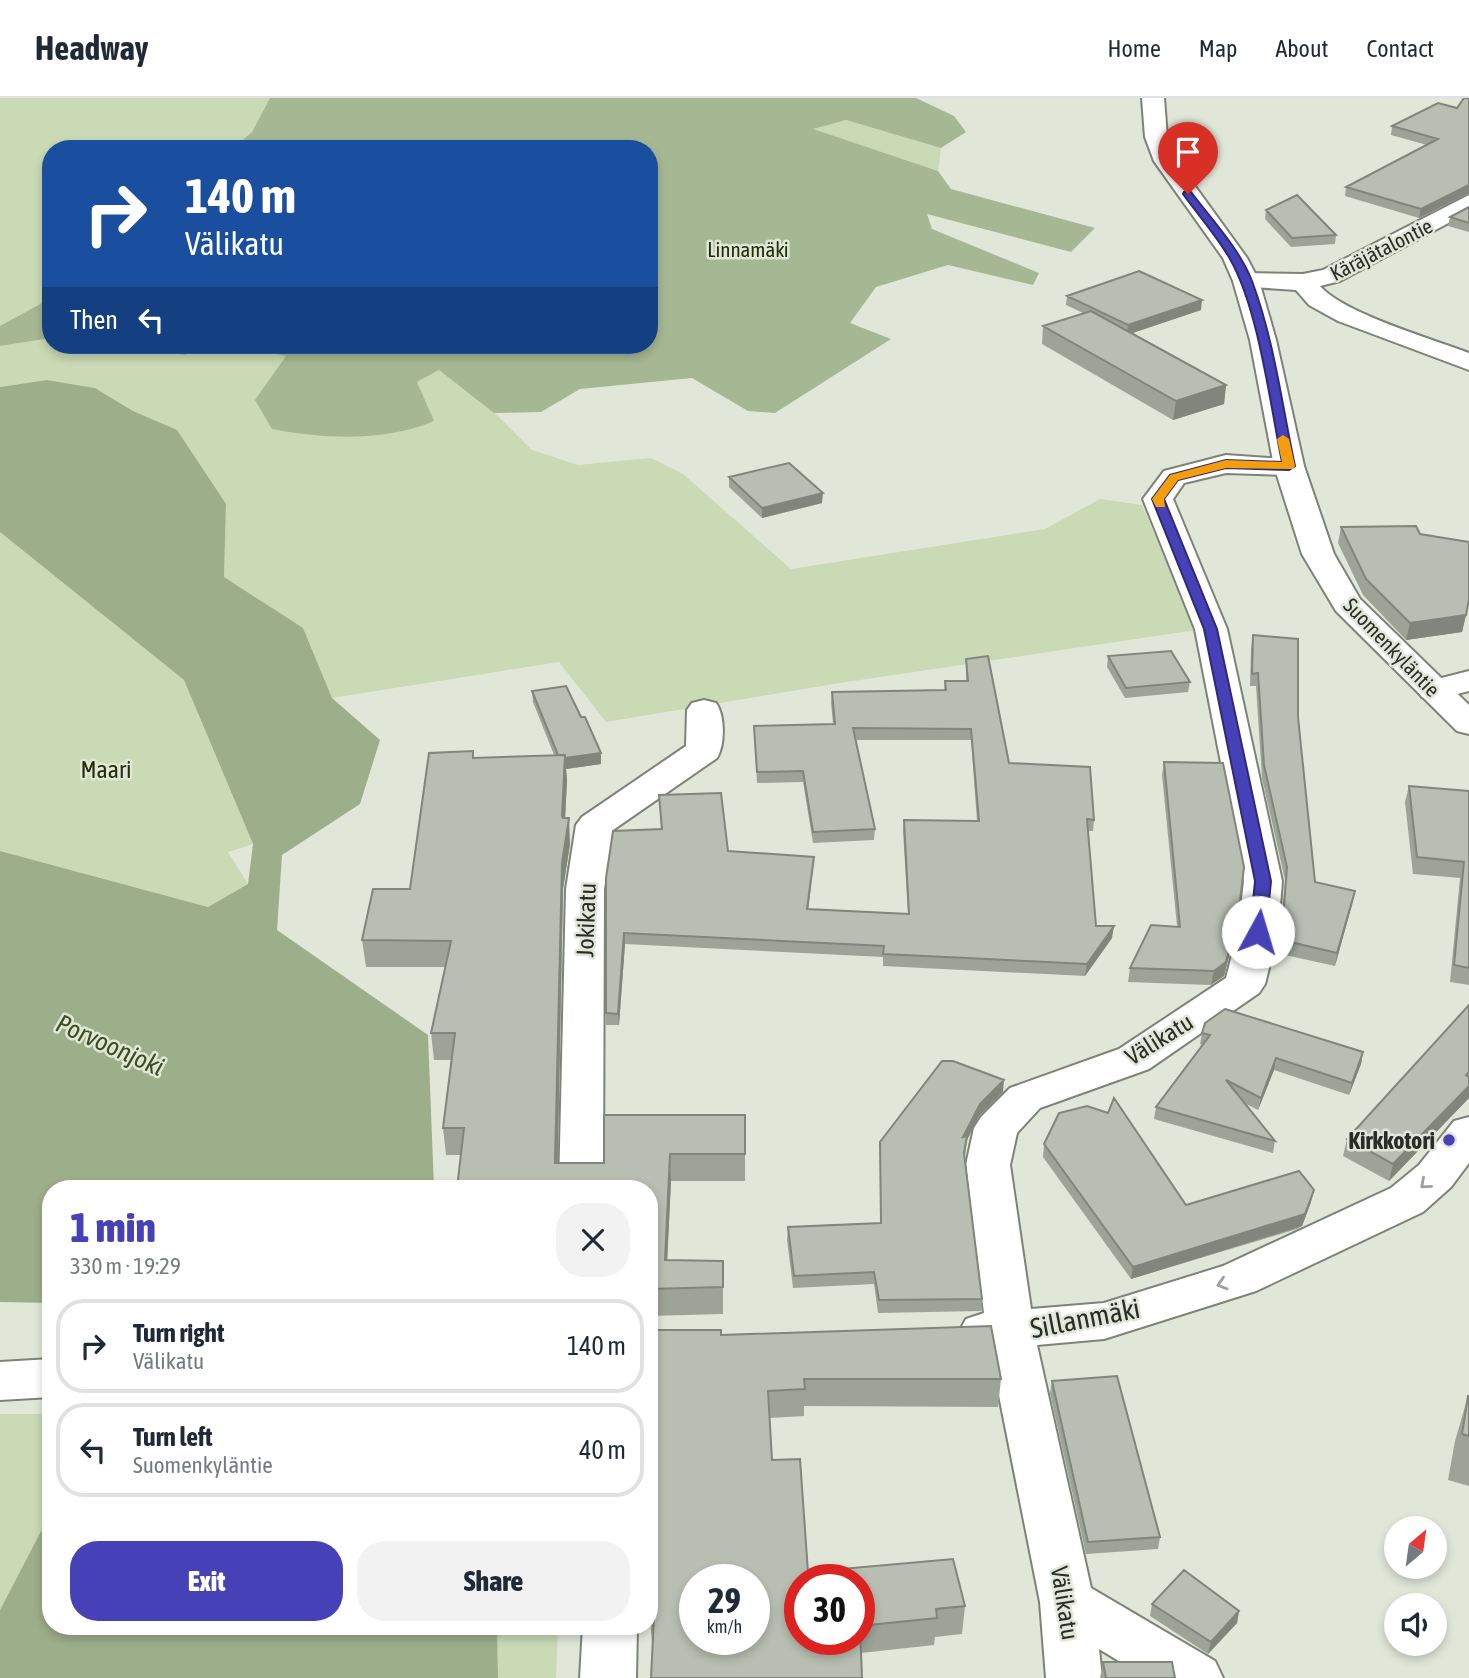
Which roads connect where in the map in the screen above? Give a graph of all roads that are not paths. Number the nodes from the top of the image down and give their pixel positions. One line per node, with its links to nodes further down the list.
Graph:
1 (1153, 98): 3 (street, Suomenkyläntie)
2 (1469, 202): 4 (street, Käräjätalontie)
3 (1246, 281): 4 (street, Käräjätalontie); 6 (street, Suomenkyläntie)
4 (1303, 282): 5 (street)
5 (1469, 362)
6 (1289, 466): 8 (street, Suomenkyläntie); 13 (street, Välikatu)
7 (1469, 681): 8 (street)
8 (1434, 690): 10 (street, Suomenkyläntie)
9 (704, 709): 12 (street, Jokikatu)
10 (1469, 724)
11 (1469, 1132): 13 (street, Sillanmäki, one-way to 13)
12 (581, 1180)
13 (1010, 1332): 14 (street, Sillanmäki); 17 (street, Välikatu)
14 (940, 1333)
15 (42, 1379): 16 (street)
16 (0, 1381)
17 (1067, 1602): 20 (street, Välikatu); 21 (street)
18 (610, 1635): 19 (street)
19 (608, 1678)
20 (1074, 1678)
21 (1195, 1678)

